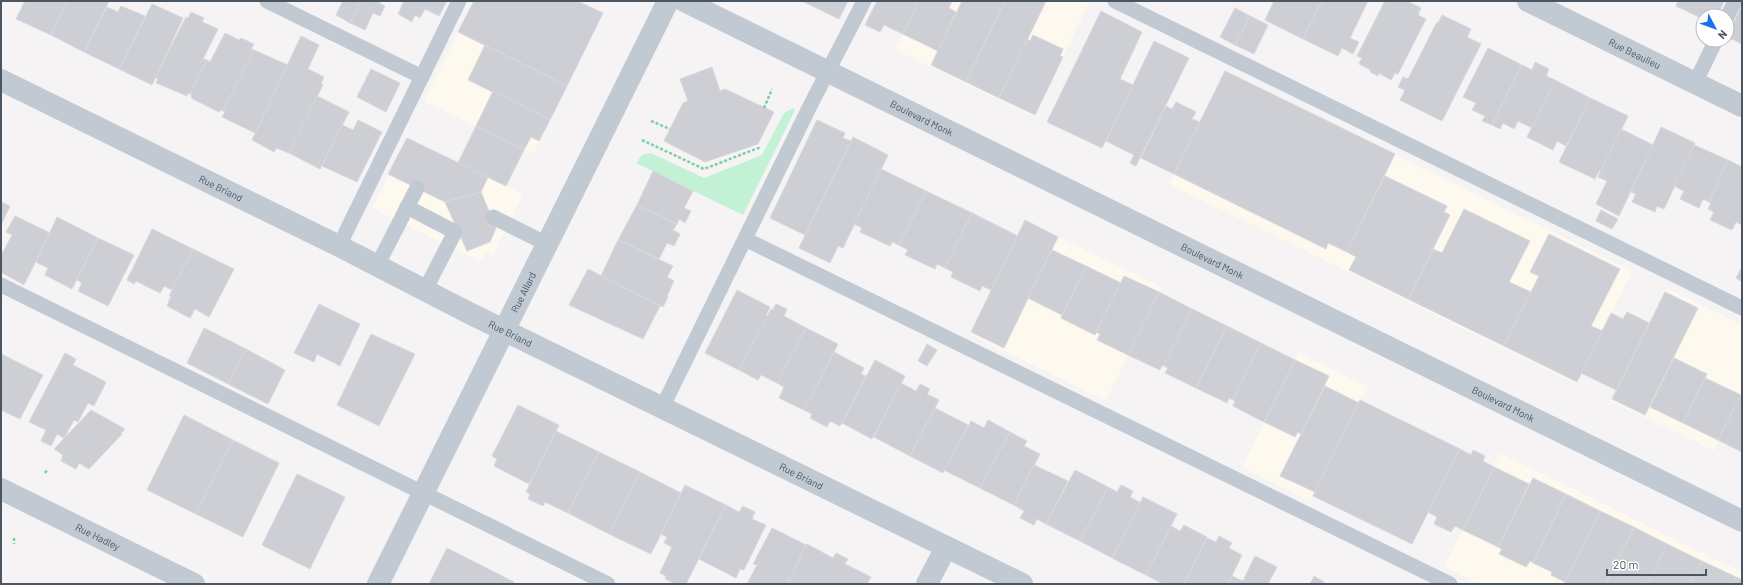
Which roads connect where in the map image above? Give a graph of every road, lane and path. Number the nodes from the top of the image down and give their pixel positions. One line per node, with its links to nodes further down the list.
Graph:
1 (267, 1): 10 (lane)
2 (459, 1): 10 (lane)
3 (668, 1): 24 (street, Rue Allard)
4 (684, 1): 9 (street, Boulevard Monk)
5 (864, 1): 9 (lane)
6 (1115, 1): 29 (lane)
7 (1528, 1): 12 (street, Rue Beaulieu)
8 (1712, 48): 12 (lane)
9 (828, 72): 23 (lane); 36 (street, Boulevard Monk)
10 (422, 77): 25 (lane)
11 (1, 80): 25 (street, Rue Briand)
12 (1694, 83): 14 (street, Rue Beaulieu)
13 (772, 89): 15 (path)
14 (1742, 106)
15 (764, 108)
16 (651, 121): 17 (path)
17 (670, 130)
18 (642, 140): 19 (path)
19 (764, 142)
20 (417, 188): 21 (lane)
21 (407, 207): 26 (lane); 28 (lane)
22 (494, 217): 24 (lane)
23 (745, 239): 31 (lane); 45 (lane)
24 (547, 244): 30 (street, Rue Allard)
25 (339, 246): 26 (street, Rue Briand)
26 (377, 266): 28 (street, Rue Briand)
27 (1, 285): 35 (lane)
28 (425, 290): 30 (street, Rue Briand)
29 (1742, 308)
30 (504, 330): 31 (street, Rue Briand); 35 (street, Rue Allard)
31 (662, 408): 39 (street, Rue Briand)
32 (48, 469): 33 (path)
33 (45, 473)
34 (4, 494): 40 (street, Rue Hadley)
35 (423, 494): 41 (street, Rue Allard); 42 (lane)
36 (1742, 521)
37 (14, 538): 38 (path)
38 (14, 544)
39 (946, 547): 43 (street); 44 (street, Rue Briand)
40 (188, 583)
41 (378, 584)
42 (608, 584)
43 (927, 584)
44 (1022, 584)
45 (1450, 584)

